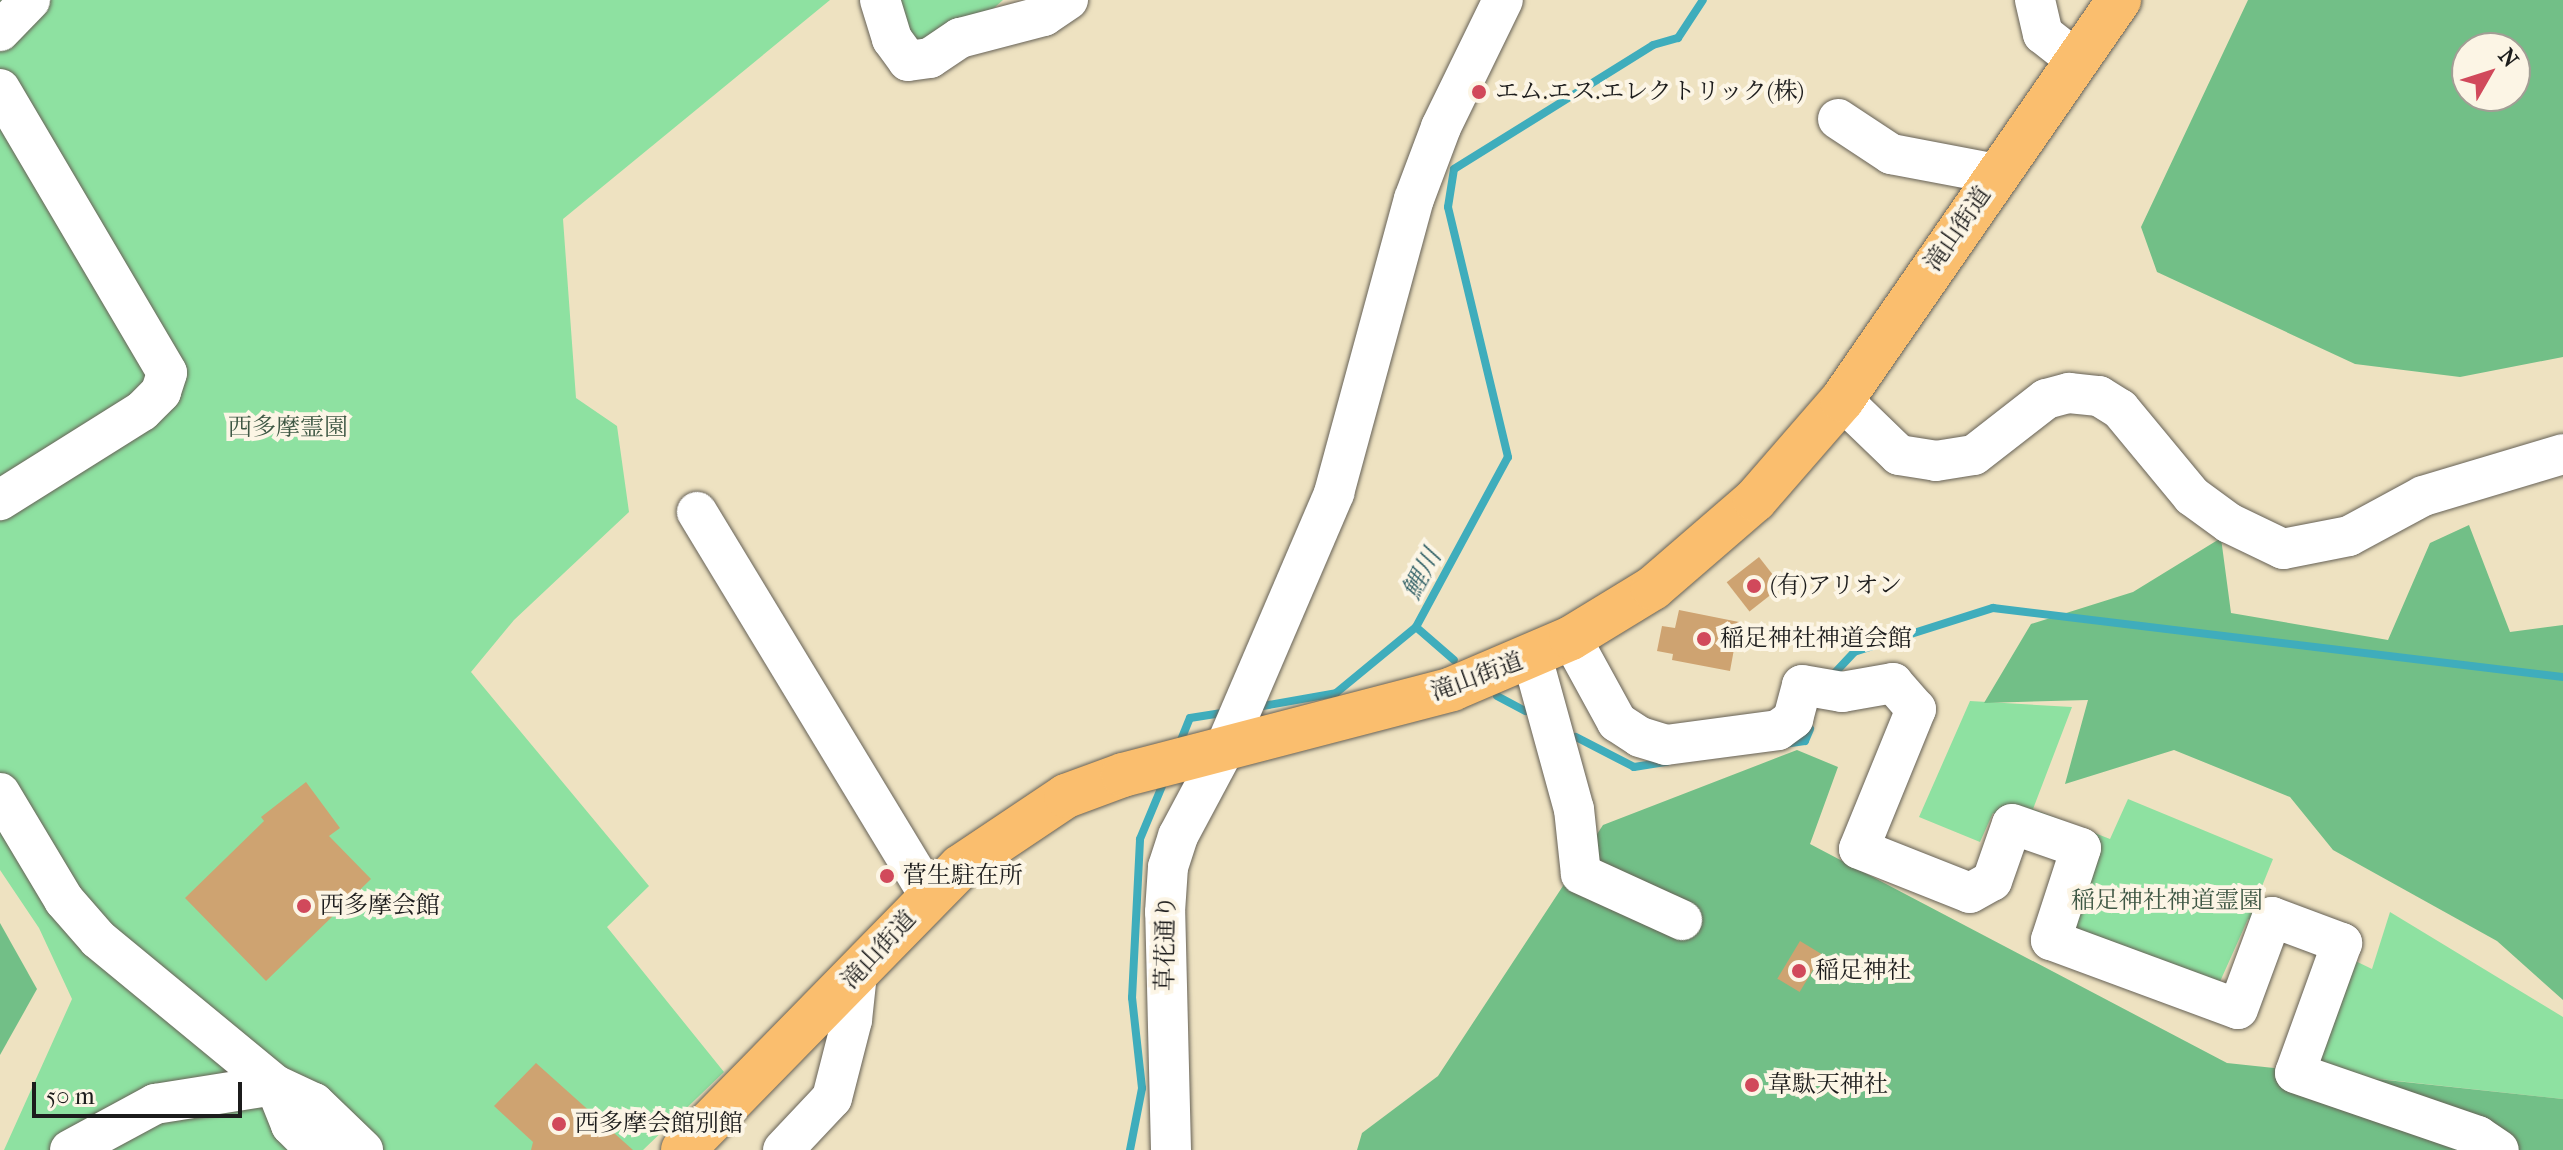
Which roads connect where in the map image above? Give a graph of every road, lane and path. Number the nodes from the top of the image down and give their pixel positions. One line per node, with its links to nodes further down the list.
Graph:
1 (30, 0): 7 (street)
2 (880, 0): 3 (street)
3 (1068, 0)
4 (2035, 0): 8 (street)
5 (2119, 0): 8 (highway, 滝山街道)
6 (1490, 9): 18 (street, 草花通り)
7 (0, 31)
8 (2076, 60): 11 (highway, 滝山街道)
9 (0, 89): 14 (street)
10 (1838, 119): 11 (street)
11 (1997, 174): 12 (highway, 滝山街道)
12 (1842, 400): 13 (street); 16 (highway, 滝山街道)
13 (2563, 454)
14 (0, 500)
15 (697, 512): 20 (street)
16 (1571, 638): 17 (highway, 滝山街道); 30 (street)
17 (1532, 657): 18 (highway, 滝山街道); 21 (street)
18 (1219, 743): 20 (highway, 滝山街道); 29 (street, 草花通り)
19 (0, 793): 23 (street)
20 (930, 896): 22 (highway, 滝山街道)
21 (1682, 920)
22 (857, 973): 27 (highway, 滝山街道); 28 (street)
23 (275, 1085): 24 (street); 25 (street); 26 (street)
24 (70, 1150)
25 (316, 1150)
26 (363, 1150)
27 (683, 1150)
28 (783, 1150)
29 (1171, 1150)
30 (2499, 1150)

